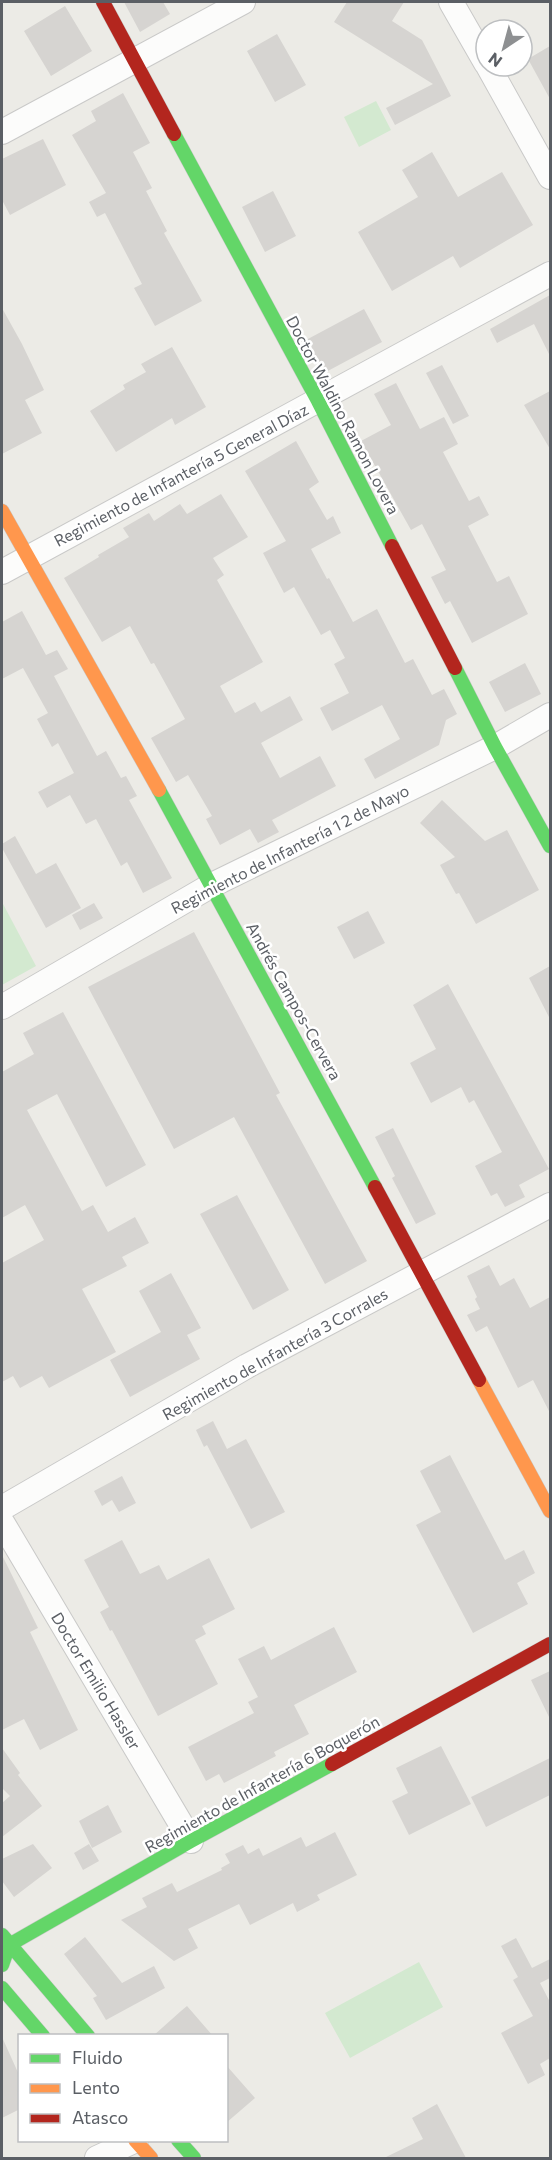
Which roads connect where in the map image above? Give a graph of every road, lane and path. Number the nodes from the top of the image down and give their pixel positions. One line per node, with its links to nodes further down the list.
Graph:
1 (103, 2): 5 (street, Doctor Waldino Ramon Lovera)
2 (243, 2): 5 (street)
3 (451, 2): 4 (street)
4 (474, 42)
5 (136, 60): 7 (street); 10 (street, Doctor Waldino Ramon Lovera)
6 (495, 78): 8 (street)
7 (2, 132)
8 (550, 177)
9 (550, 274): 10 (street, Regimiento de Infantería 5 General Díaz)
10 (318, 401): 12 (street, Regimiento de Infantería 5 General Díaz); 15 (street, Doctor Waldino Ramon Lovera)
11 (2, 511): 12 (street, Andrés Campos-Cervera)
12 (28, 558): 13 (street, Regimiento de Infantería 5 General Díaz); 17 (street, Andrés Campos-Cervera)
13 (2, 572)
14 (550, 715): 15 (street, Regimiento de Infantería 1 2 de Mayo)
15 (495, 747): 16 (street, Doctor Waldino Ramon Lovera); 17 (street, Regimiento de Infantería 1 2 de Mayo)
16 (550, 846)
17 (212, 885): 18 (street, Regimiento de Infantería 1 2 de Mayo); 20 (street, Andrés Campos-Cervera)
18 (2, 1008)
19 (550, 1205): 20 (street, Regimiento de Infantería 3 Corrales)
20 (423, 1274): 21 (street, Regimiento de Infantería 3 Corrales); 22 (street, Andrés Campos-Cervera)
21 (2, 1508)
22 (550, 1511)
23 (2, 1522): 25 (street, Doctor Emilio Hassler)
24 (550, 1644): 25 (street, Regimiento de Infantería 6 Boquerón)
25 (191, 1841): 26 (street, Regimiento de Infantería 6 Boquerón)
26 (4, 1942): 27 (street); 30 (street)
27 (2, 1965)
28 (2, 1988): 29 (street)
29 (41, 2034)
30 (86, 2034)
31 (133, 2142): 34 (street)
32 (136, 2142): 35 (street)
33 (180, 2142): 36 (street)
34 (97, 2158)
35 (151, 2158)
36 (194, 2158)

